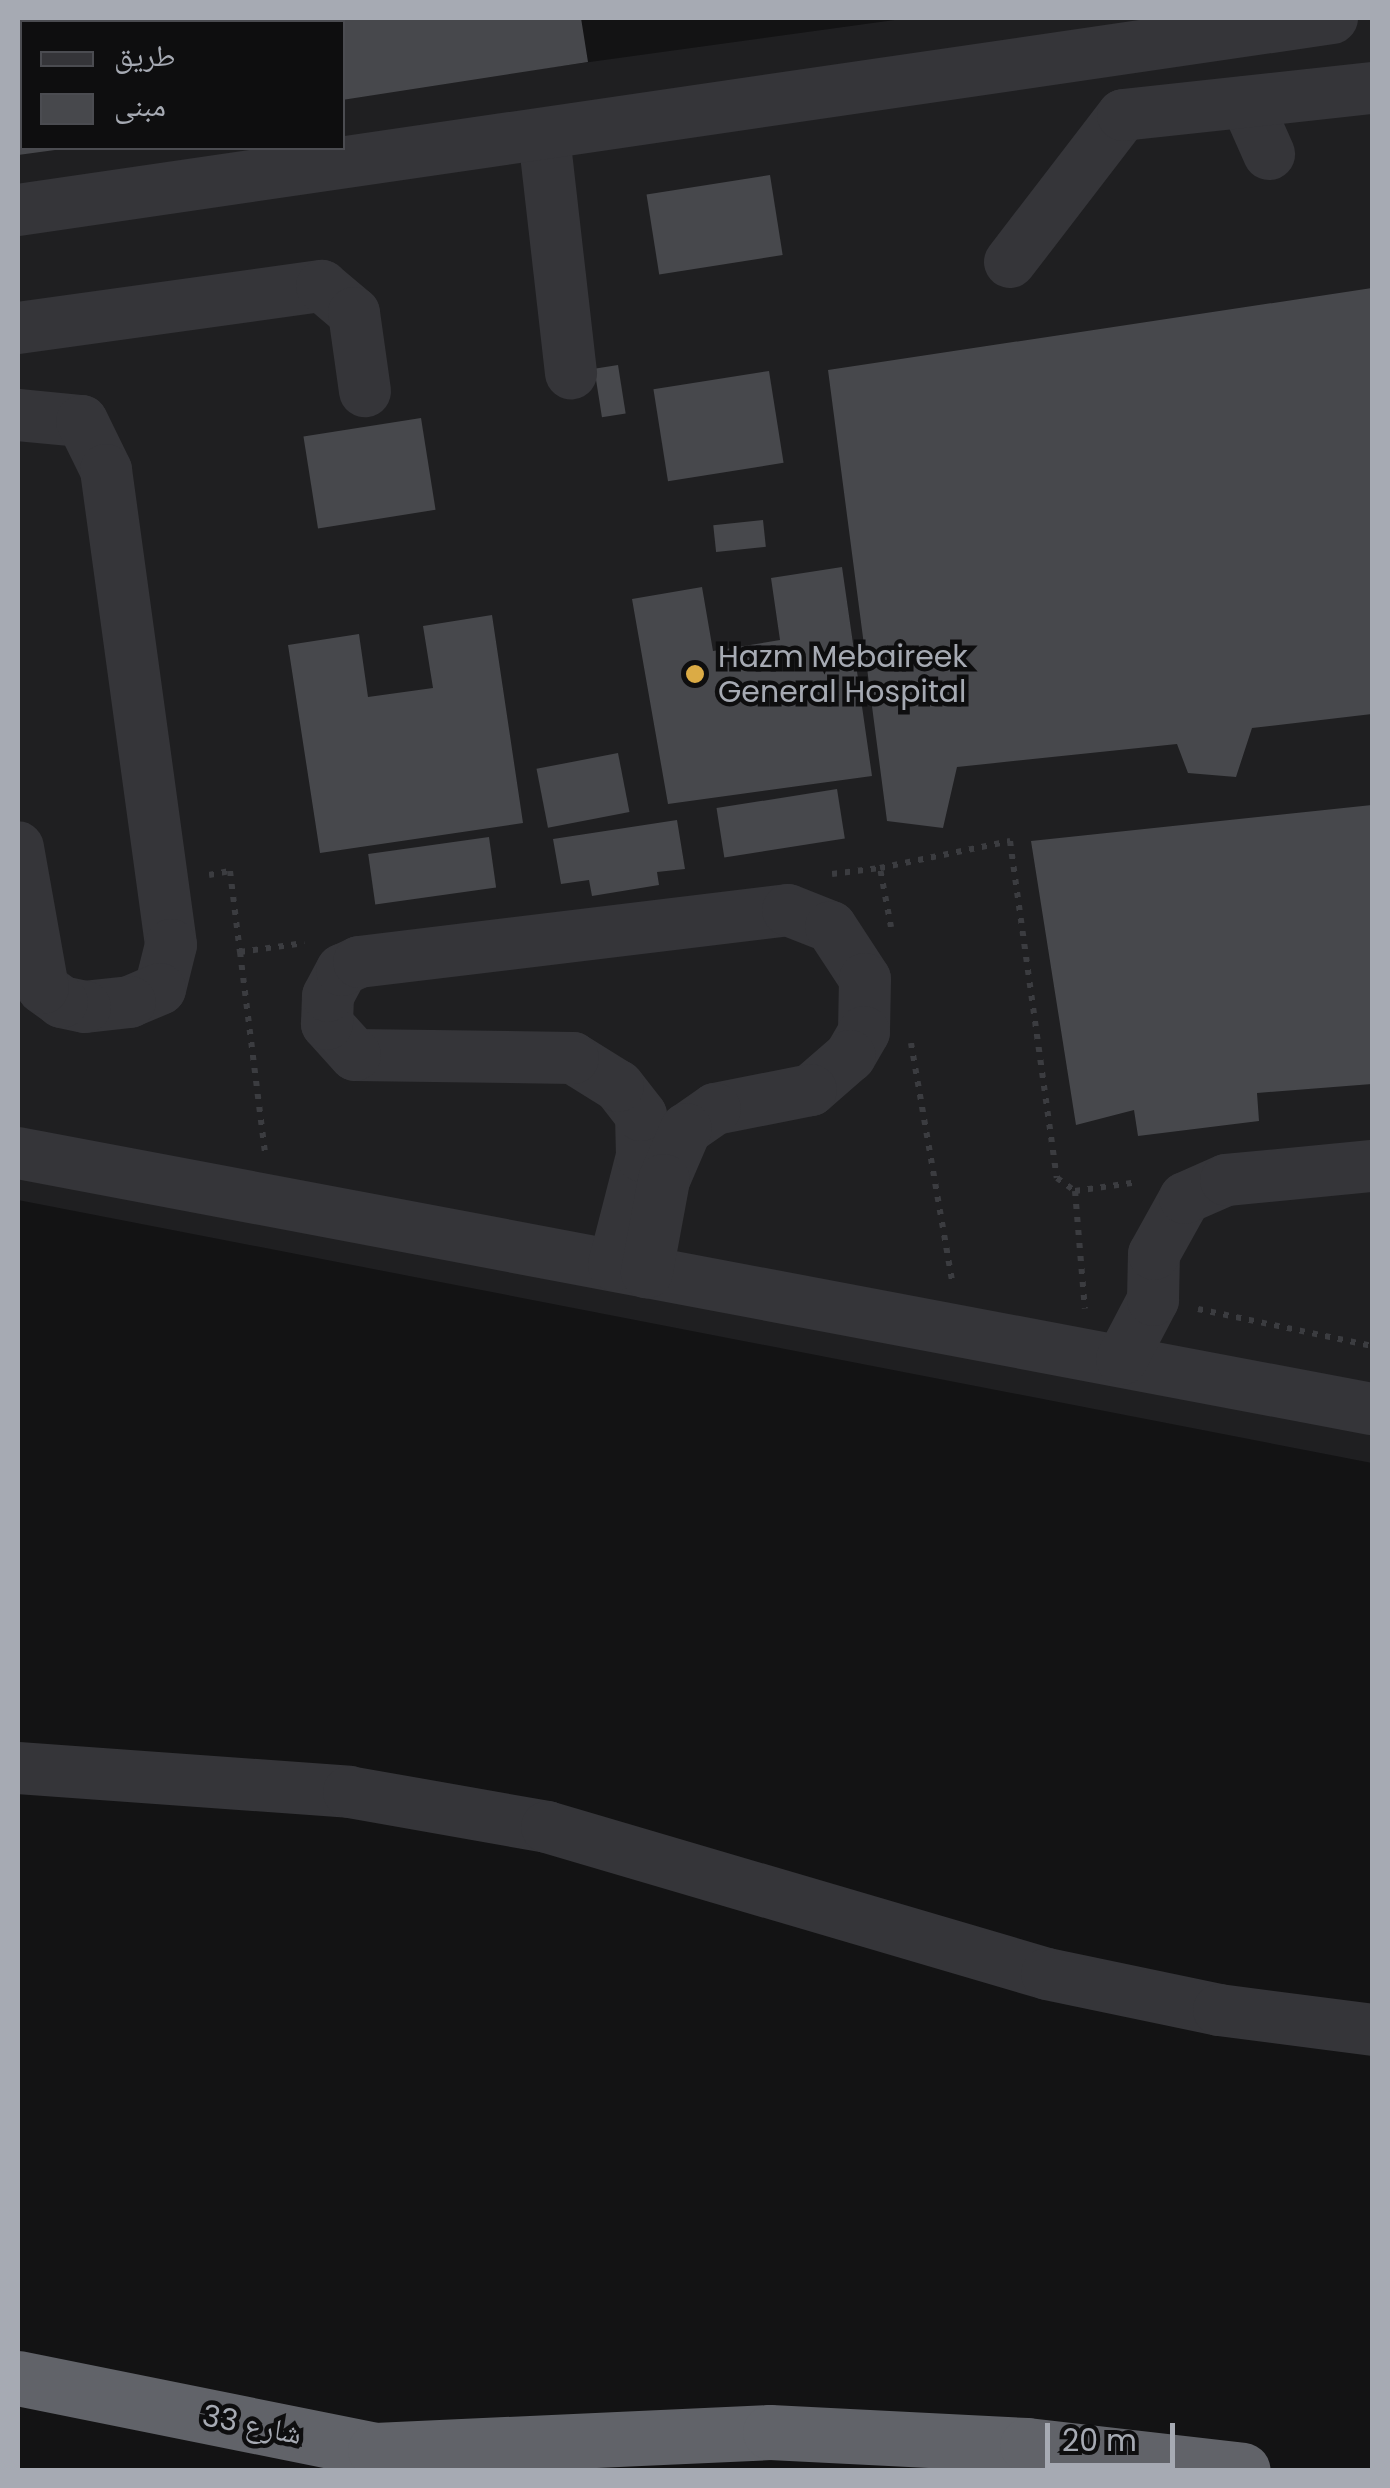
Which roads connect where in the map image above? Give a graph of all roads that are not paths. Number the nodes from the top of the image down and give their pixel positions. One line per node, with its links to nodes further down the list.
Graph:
1 (1332, 18): 4 (lane)
2 (1372, 88): 3 (lane)
3 (1246, 102): 5 (lane); 7 (lane)
4 (544, 136): 6 (lane); 9 (lane)
5 (1270, 154)
6 (18, 210)
7 (1010, 262)
8 (18, 328): 10 (lane)
9 (572, 373)
10 (365, 391)
11 (18, 415): 12 (lane)
12 (18, 847)
13 (18, 1153): 15 (lane)
14 (1372, 1166): 16 (lane)
15 (630, 1269): 15 (lane); 16 (lane)
16 (1105, 1356): 17 (lane)
17 (1372, 1409)
18 (18, 1768): 19 (lane)
19 (1372, 2030)
20 (18, 2378): 21 (highway, شارع 33)
21 (376, 2450): 22 (highway, شارع 33); 23 (highway)
22 (487, 2470)
23 (1243, 2470)

